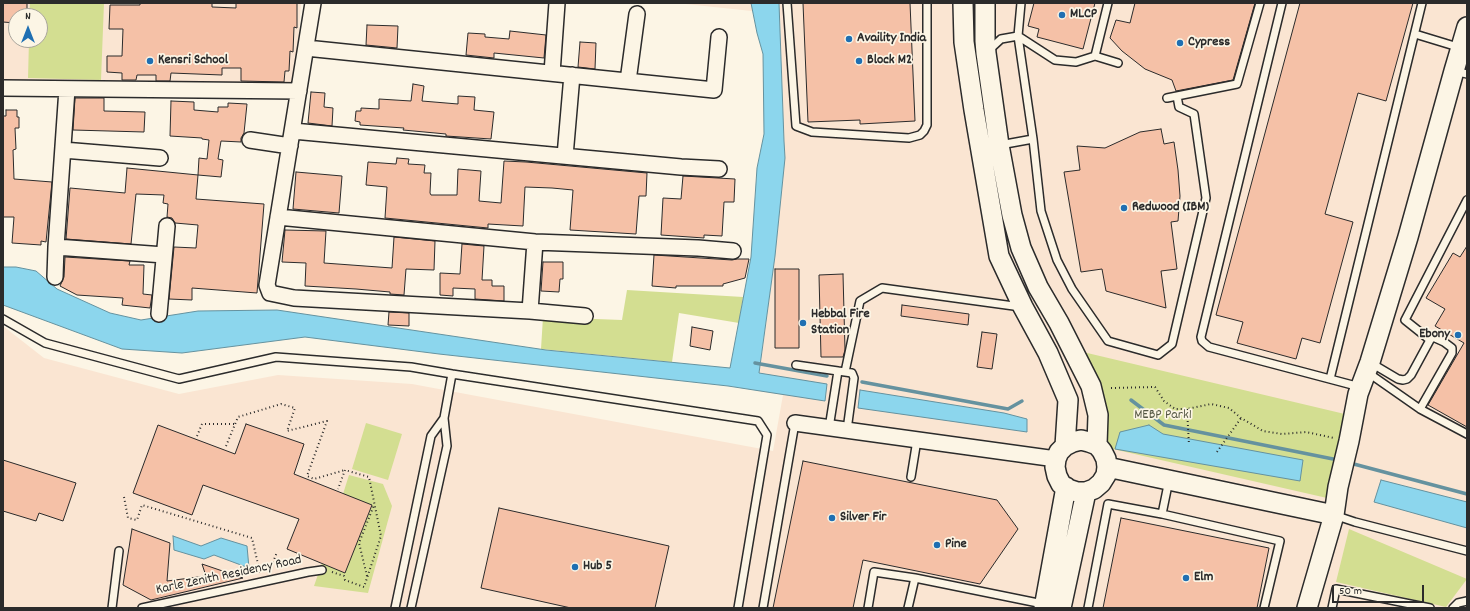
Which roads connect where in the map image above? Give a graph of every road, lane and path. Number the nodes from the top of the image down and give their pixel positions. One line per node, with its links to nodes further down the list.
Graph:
1 (313, 3): 17 (street)
2 (557, 3): 23 (street)
3 (787, 3): 4 (lane)
4 (927, 3)
5 (963, 3): 48 (street)
6 (985, 3): 19 (street)
7 (1021, 3): 15 (lane)
8 (1108, 3): 20 (lane)
9 (1260, 3): 29 (lane)
10 (1282, 3): 58 (lane)
11 (1422, 3): 14 (lane)
12 (637, 14): 25 (street)
13 (1467, 27): 18 (street)
14 (1415, 34): 18 (lane); 58 (lane)
15 (1018, 36): 19 (lane); 20 (lane); 32 (lane)
16 (720, 37): 25 (street)
17 (306, 48): 23 (street); 28 (street)
18 (1464, 48): 22 (street)
19 (986, 53): 34 (street)
20 (1094, 56): 21 (lane)
21 (1118, 63)
22 (1460, 72): 57 (street)
23 (552, 73): 24 (street)
24 (572, 75): 25 (street); 37 (street)
25 (628, 81)
26 (3, 88): 27 (street)
27 (67, 89): 28 (street); 36 (street)
28 (299, 91): 31 (street)
29 (1177, 96): 30 (lane); 32 (lane)
30 (1167, 98)
31 (293, 131): 35 (street); 37 (street)
32 (1033, 139): 34 (lane)
33 (250, 140): 35 (street)
34 (999, 145): 71 (street)
35 (290, 146): 41 (street)
36 (63, 150): 38 (street); 44 (street)
37 (565, 156): 39 (street)
38 (160, 158)
39 (719, 169)
40 (1467, 200): 53 (lane)
41 (278, 217): 43 (street); 49 (street)
42 (167, 226): 46 (street)
43 (535, 242): 45 (street); 49 (street)
44 (56, 247): 46 (street); 47 (street)
45 (733, 251)
46 (164, 255): 50 (street)
47 (55, 277)
48 (1023, 308): 55 (lane); 75 (street)
49 (530, 311): 51 (street)
50 (159, 314)
51 (585, 316)
52 (3, 319): 56 (lane)
53 (1430, 340): 57 (lane); 61 (lane)
54 (796, 365): 55 (lane)
55 (841, 372): 66 (lane); 67 (lane)
56 (452, 374): 62 (lane); 101 (lane)
57 (1365, 374): 58 (lane); 61 (lane); 74 (street)
58 (1330, 379)
59 (1111, 388): 60 (path)
60 (1187, 409): 63 (path); 72 (path)
61 (1420, 409): 68 (lane)
62 (444, 418): 99 (lane); 100 (lane)
63 (1241, 418): 74 (path); 76 (path)
64 (794, 423): 66 (street); 102 (lane)
65 (235, 424): 69 (path); 73 (path); 78 (path)
66 (829, 428): 67 (street)
67 (847, 430): 70 (street)
68 (1467, 434)
69 (198, 436)
70 (917, 440): 75 (street); 79 (lane)
71 (1096, 445): 75 (street); 77 (street)
72 (1189, 445)
73 (226, 446)
74 (1348, 447): 86 (street)
75 (1061, 452): 81 (street)
76 (1217, 452)
77 (1107, 467): 80 (street); 83 (street)
78 (345, 470): 82 (path); 85 (path)
79 (911, 477)
80 (1169, 480): 86 (street); 87 (lane)
81 (1066, 487): 83 (street); 96 (street)
82 (338, 489)
83 (1086, 492): 96 (street)
84 (124, 497): 94 (path)
85 (374, 503): 92 (path); 92 (path)
86 (1328, 513): 89 (lane); 107 (street); 108 (street)
87 (1162, 514): 105 (lane); 106 (lane)
88 (119, 551): 97 (lane)
89 (1467, 551)
90 (277, 552): 94 (path)
91 (322, 570): 92 (path); 94 (lane, Karle Zenith Residency Road)
92 (367, 577)
93 (915, 578): 96 (lane); 103 (lane); 104 (lane)
94 (264, 581): 98 (lane, Karle Zenith Residency Road)
95 (1467, 601): 111 (lane)
96 (1050, 607)
97 (112, 608)
98 (142, 608)
99 (395, 608)
100 (411, 608)
101 (738, 608)
102 (763, 608)
103 (868, 608)
104 (908, 608)
105 (1088, 608)
106 (1264, 608)
107 (1295, 608)
108 (1307, 608)
109 (1332, 608): 110 (lane)
110 (1430, 608)
111 (1453, 608)

